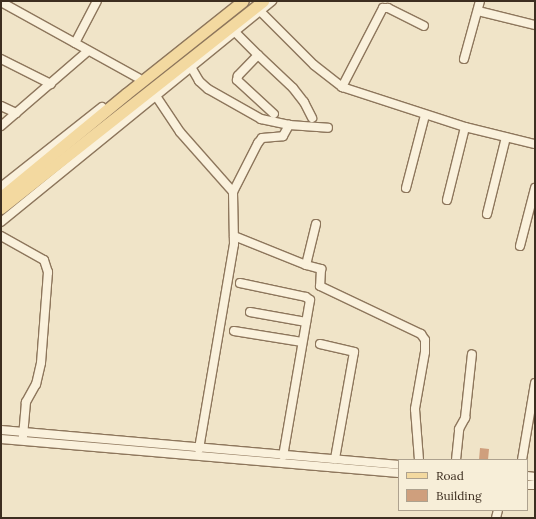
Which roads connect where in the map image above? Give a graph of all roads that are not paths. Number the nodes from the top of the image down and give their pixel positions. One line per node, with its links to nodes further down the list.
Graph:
1 (97, 1): 12 (street)
2 (234, 1): 18 (street)
3 (243, 1): 22 (main road)
4 (272, 1): 7 (street)
5 (480, 1): 8 (street)
6 (1, 2): 12 (street)
7 (261, 6): 11 (street); 20 (street); 22 (main road)
8 (478, 11): 9 (street); 16 (street)
9 (535, 25)
10 (424, 26): 20 (street)
11 (235, 32): 14 (street); 17 (street)
12 (75, 43): 13 (street)
13 (88, 51): 18 (street); 19 (street)
14 (258, 55): 25 (street); 27 (street)
15 (1, 59): 19 (street)
16 (464, 59)
17 (191, 67): 21 (street); 28 (street)
18 (138, 78): 34 (street)
19 (51, 84): 24 (street)
20 (342, 87): 26 (street)
21 (156, 96): 37 (street); 42 (street)
22 (129, 98): 38 (main road); 40 (main road)
23 (1, 106): 24 (street)
24 (16, 113): 29 (street)
25 (274, 114)
26 (425, 115): 30 (street); 35 (street)
27 (312, 118)
28 (289, 125): 31 (street); 37 (street)
29 (1, 126)
30 (465, 127): 32 (street); 39 (street)
31 (328, 128)
32 (506, 137): 33 (street); 41 (street)
33 (535, 144)
34 (1, 187)
35 (406, 188)
36 (535, 188): 46 (street)
37 (233, 192): 45 (street)
38 (1, 197)
39 (447, 200)
40 (1, 208)
41 (487, 214)
42 (1, 222)
43 (316, 224): 47 (street)
44 (1, 236): 57 (street)
45 (234, 236): 47 (street); 59 (street)
46 (520, 246)
47 (306, 265): 62 (street)
48 (240, 283): 50 (street)
49 (250, 312): 50 (street)
50 (306, 322): 52 (street)
51 (234, 331): 52 (street)
52 (302, 342): 60 (street)
53 (320, 344): 61 (street)
54 (472, 354): 63 (street)
55 (535, 383): 64 (street)
56 (1, 430): 57 (street)
57 (23, 437): 58 (street); 59 (street); 66 (street)
58 (1, 439)
59 (199, 449): 60 (street)
60 (283, 456): 61 (street)
61 (335, 459): 65 (street)
62 (419, 459)
63 (456, 459)
64 (522, 459)
65 (398, 466)
66 (398, 473)

